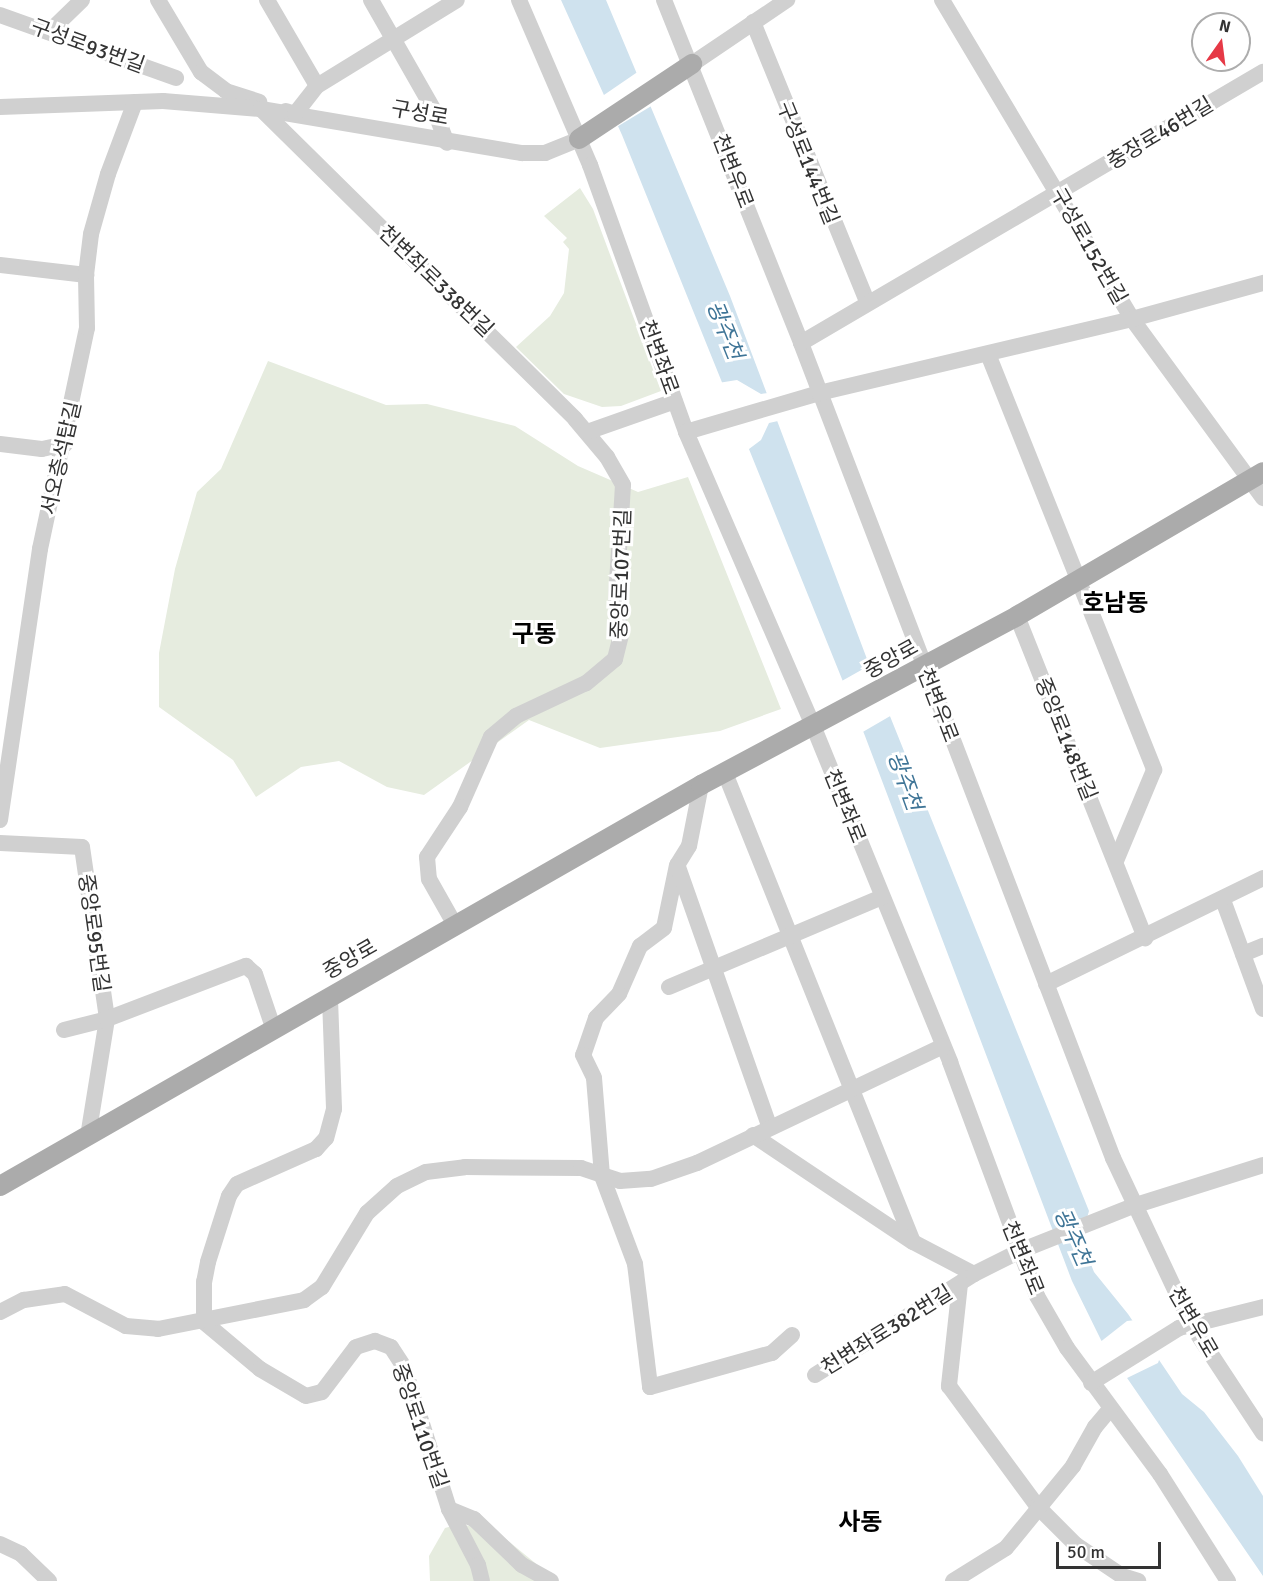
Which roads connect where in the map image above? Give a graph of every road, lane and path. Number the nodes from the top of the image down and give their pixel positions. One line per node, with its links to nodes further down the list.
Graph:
1 (82, 0): 12 (street)
2 (158, 0): 14 (street)
3 (267, 0): 18 (street)
4 (371, 0): 13 (street)
5 (457, 0): 13 (street)
6 (519, 0): 24 (street, 천변좌로)
7 (664, 0): 15 (street, 천변우로)
8 (787, 0): 11 (street, 구성로)
9 (942, 0): 26 (street, 구성로152번길)
10 (0, 15): 12 (street, 구성로93번길)
11 (753, 22): 15 (street, 구성로); 30 (street, 구성로144번길)
12 (49, 32): 17 (street, 구성로93번길)
13 (393, 37): 18 (street); 25 (street)
14 (193, 59): 17 (street); 23 (street)
15 (692, 64): 24 (main road, 구성로); 32 (street, 천변우로)
16 (1263, 72): 26 (street, 충장로46번길)
17 (176, 78): 20 (street)
18 (318, 86): 23 (street)
19 (135, 102): 20 (street, 구성로); 21 (street, 구성로); 28 (street, 서오층석탑길)
20 (176, 102): 22 (street, 구성로)
21 (0, 107)
22 (261, 109): 23 (street, 구성로); 36 (street, 천변좌로338번길)
23 (295, 114): 25 (street, 구성로)
24 (579, 139): 25 (street, 구성로); 35 (street, 천변좌로)
25 (447, 143)
26 (1058, 194): 30 (street); 31 (street, 구성로152번길)
27 (0, 265): 28 (street)
28 (86, 275): 39 (street, 서오층석탑길)
29 (1263, 283): 31 (street)
30 (867, 302): 32 (street)
31 (1131, 319): 33 (street); 41 (street, 구성로152번길)
32 (801, 343): 34 (street, 천변우로)
33 (988, 354): 34 (street); 43 (street)
34 (813, 395): 37 (street); 45 (street, 천변우로)
35 (675, 401): 36 (street); 37 (street, 천변좌로)
36 (587, 432): 40 (street, 천변좌로338번길)
37 (686, 432): 46 (street, 천변좌로)
38 (0, 444): 39 (street)
39 (65, 444): 47 (street, 서오층석탑길)
40 (607, 457): 57 (street, 중앙로107번길)
41 (1257, 477): 42 (street, 구성로152번길); 43 (main road, 중앙로)
42 (1263, 498)
43 (1077, 582): 44 (main road, 중앙로); 52 (street)
44 (1017, 616): 45 (main road, 중앙로); 52 (street, 중앙로148번길)
45 (924, 668): 46 (main road, 중앙로); 63 (street, 천변우로)
46 (814, 728): 48 (main road, 중앙로); 55 (street, 천변좌로)
47 (6, 736): 50 (street, 서오층석탑길)
48 (725, 773): 49 (main road, 중앙로); 58 (street)
49 (701, 785): 53 (street); 57 (main road, 중앙로)
50 (0, 820)
51 (0, 843): 67 (street, 중앙로95번길)
52 (1116, 861): 59 (street, 중앙로148번길)
53 (677, 865): 62 (street); 76 (street)
54 (1263, 878): 56 (street)
55 (882, 897): 58 (street); 70 (street, 천변좌로)
56 (1223, 900): 59 (street); 61 (street)
57 (455, 925): 65 (main road, 중앙로)
58 (791, 936): 62 (street); 71 (street)
59 (1145, 938): 63 (street)
60 (1263, 946): 61 (street)
61 (1243, 954): 66 (street)
62 (712, 971): 64 (street); 72 (street)
63 (1046, 984): 78 (street, 천변우로)
64 (669, 987)
65 (330, 999): 69 (main road, 중앙로); 84 (street)
66 (1263, 1009)
67 (107, 1019): 68 (street, 중앙로95번길); 69 (street); 74 (street, 중앙로95번길)
68 (64, 1030)
69 (274, 1030): 74 (main road, 중앙로)
70 (943, 1046): 71 (street); 80 (street, 천변좌로)
71 (854, 1089): 72 (street); 79 (street)
72 (769, 1126): 73 (street)
73 (753, 1135): 76 (street); 79 (street, 천변좌로382번길)
74 (88, 1136): 77 (main road, 중앙로)
75 (1263, 1165): 78 (street)
76 (602, 1176): 84 (street); 86 (street)
77 (0, 1186)
78 (1133, 1206): 80 (street, 천변좌로382번길); 85 (street, 천변우로)
79 (913, 1242): 81 (street, 천변좌로382번길)
80 (1020, 1251): 81 (street, 천변좌로382번길); 88 (street, 천변좌로)
81 (967, 1279): 87 (street, 천변좌로382번길); 91 (street, 천변좌로382번길)
82 (1263, 1306): 85 (street)
83 (0, 1312): 84 (street)
84 (204, 1322): 92 (street, 중앙로110번길)
85 (1185, 1326): 88 (street); 90 (street, 천변우로)
86 (792, 1335)
87 (815, 1375)
88 (1095, 1380): 89 (street, 천변좌로)
89 (1110, 1409): 91 (street); 99 (street, 천변좌로)
90 (1263, 1432)
91 (1037, 1506): 97 (street); 98 (street, 천변좌로382번길)
92 (449, 1509): 95 (street, 중앙로110번길); 96 (street)
93 (0, 1544): 94 (street)
94 (49, 1581)
95 (482, 1581)
96 (550, 1581)
97 (953, 1581)
98 (1138, 1581)
99 (1228, 1581)

